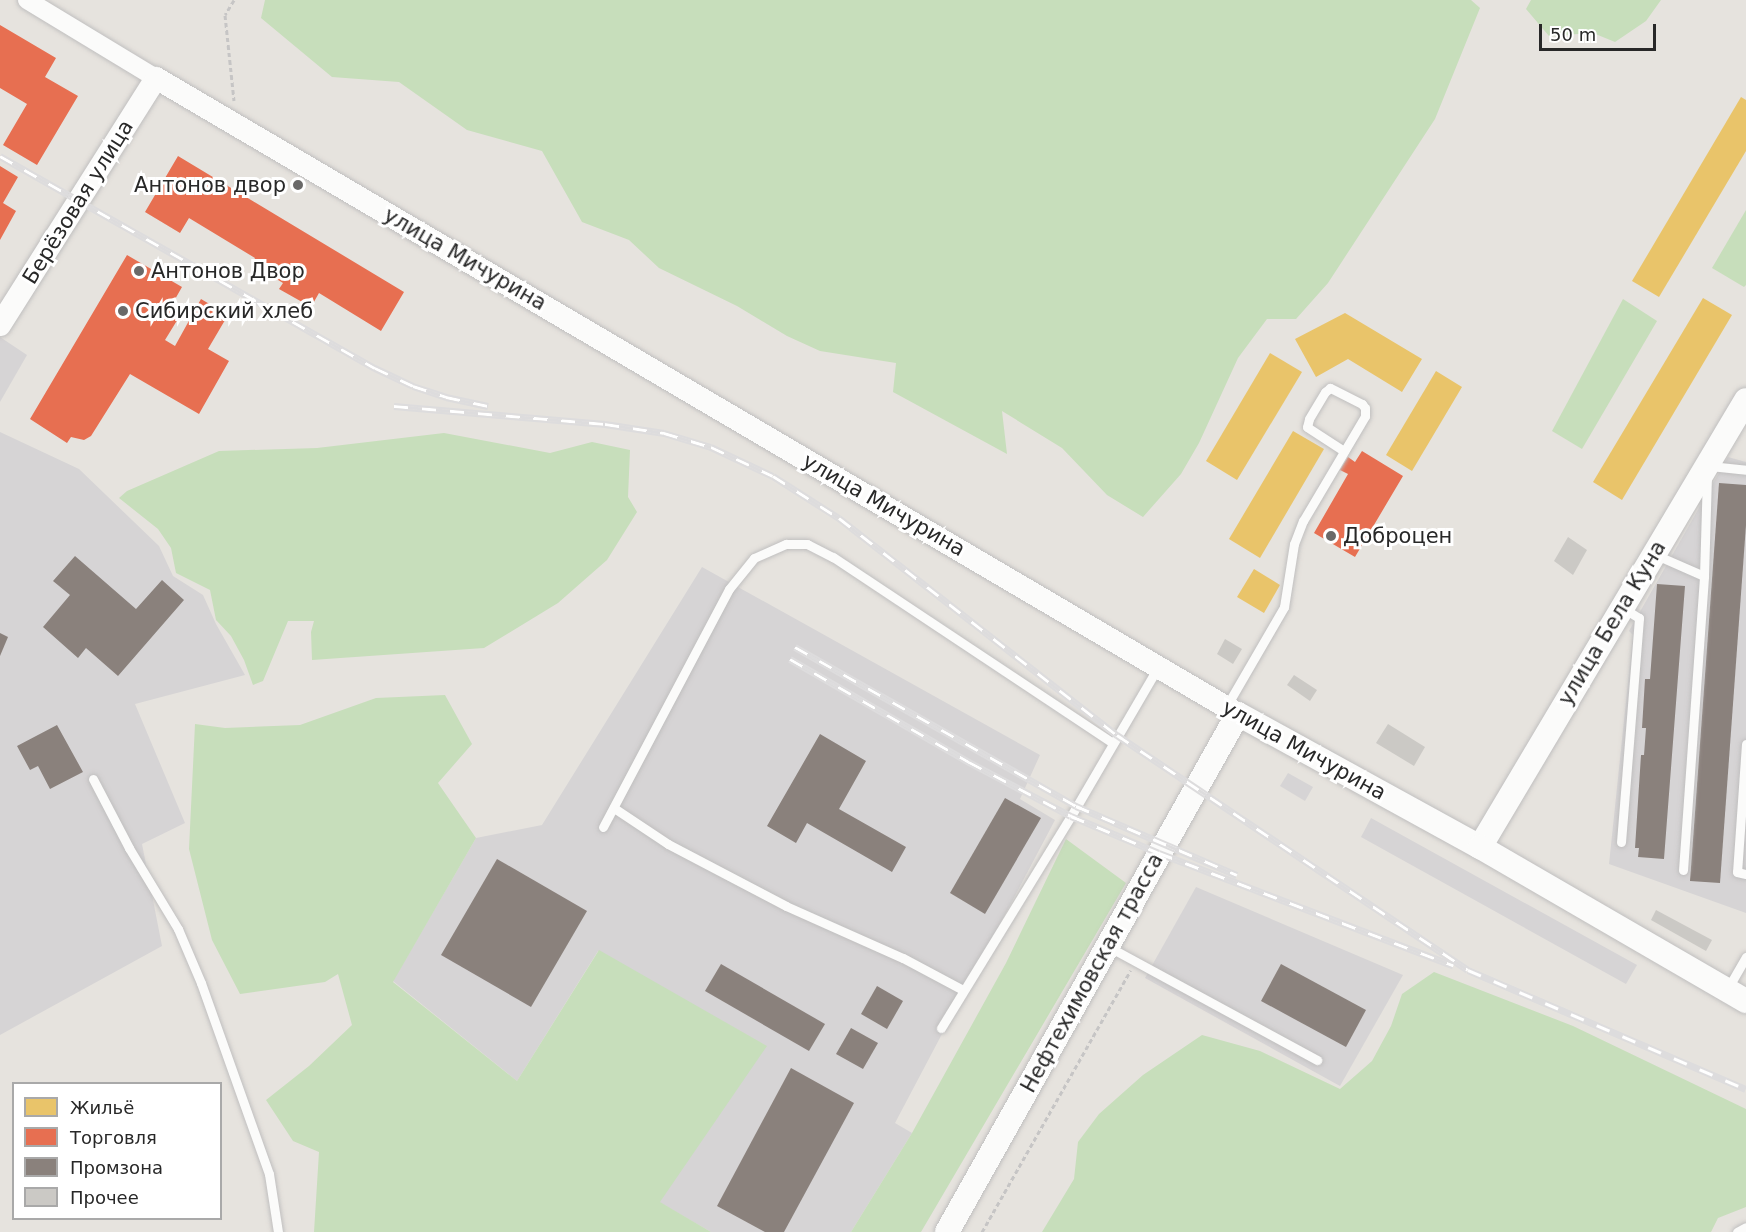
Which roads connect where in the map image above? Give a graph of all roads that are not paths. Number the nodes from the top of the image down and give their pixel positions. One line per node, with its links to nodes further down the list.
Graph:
1 (27, 0): 2 (street, улица Мичурина)
2 (156, 78): 3 (street, Берёзовая улица); 11 (street, улица Мичурина)
3 (0, 325)
4 (1746, 400): 6 (main road, улица Бела Куна)
5 (1344, 451): 5 (lane); 12 (lane)
6 (1708, 466): 7 (lane); 8 (main road, улица Бела Куна); 9 (lane)
7 (1746, 470)
8 (1652, 553): 9 (lane); 10 (main road, улица Бела Куна)
9 (1704, 576): 20 (lane)
10 (1621, 607): 18 (lane); 19 (main road, улица Бела Куна)
11 (1158, 667): 12 (street, улица Мичурина); 13 (lane)
12 (1232, 710): 19 (main road, улица Мичурина); 22 (main road, Нефтехимовская трасса)
13 (1113, 743): 16 (lane); 24 (lane)
14 (1746, 744): 21 (lane)
15 (93, 779): 29 (lane)
16 (614, 808): 17 (lane); 24 (lane)
17 (603, 827)
18 (1622, 842)
19 (1480, 847): 25 (main road, улица Мичурина)
20 (1683, 870)
21 (1746, 874)
22 (1107, 946): 27 (lane); 30 (main road, Нефтехимовская трасса)
23 (1746, 957): 25 (lane)
24 (963, 990): 26 (lane)
25 (1736, 996)
26 (941, 1028)
27 (1317, 1060)
28 (1746, 1227): 31 (lane)
29 (278, 1232)
30 (947, 1232)
31 (1737, 1232)

